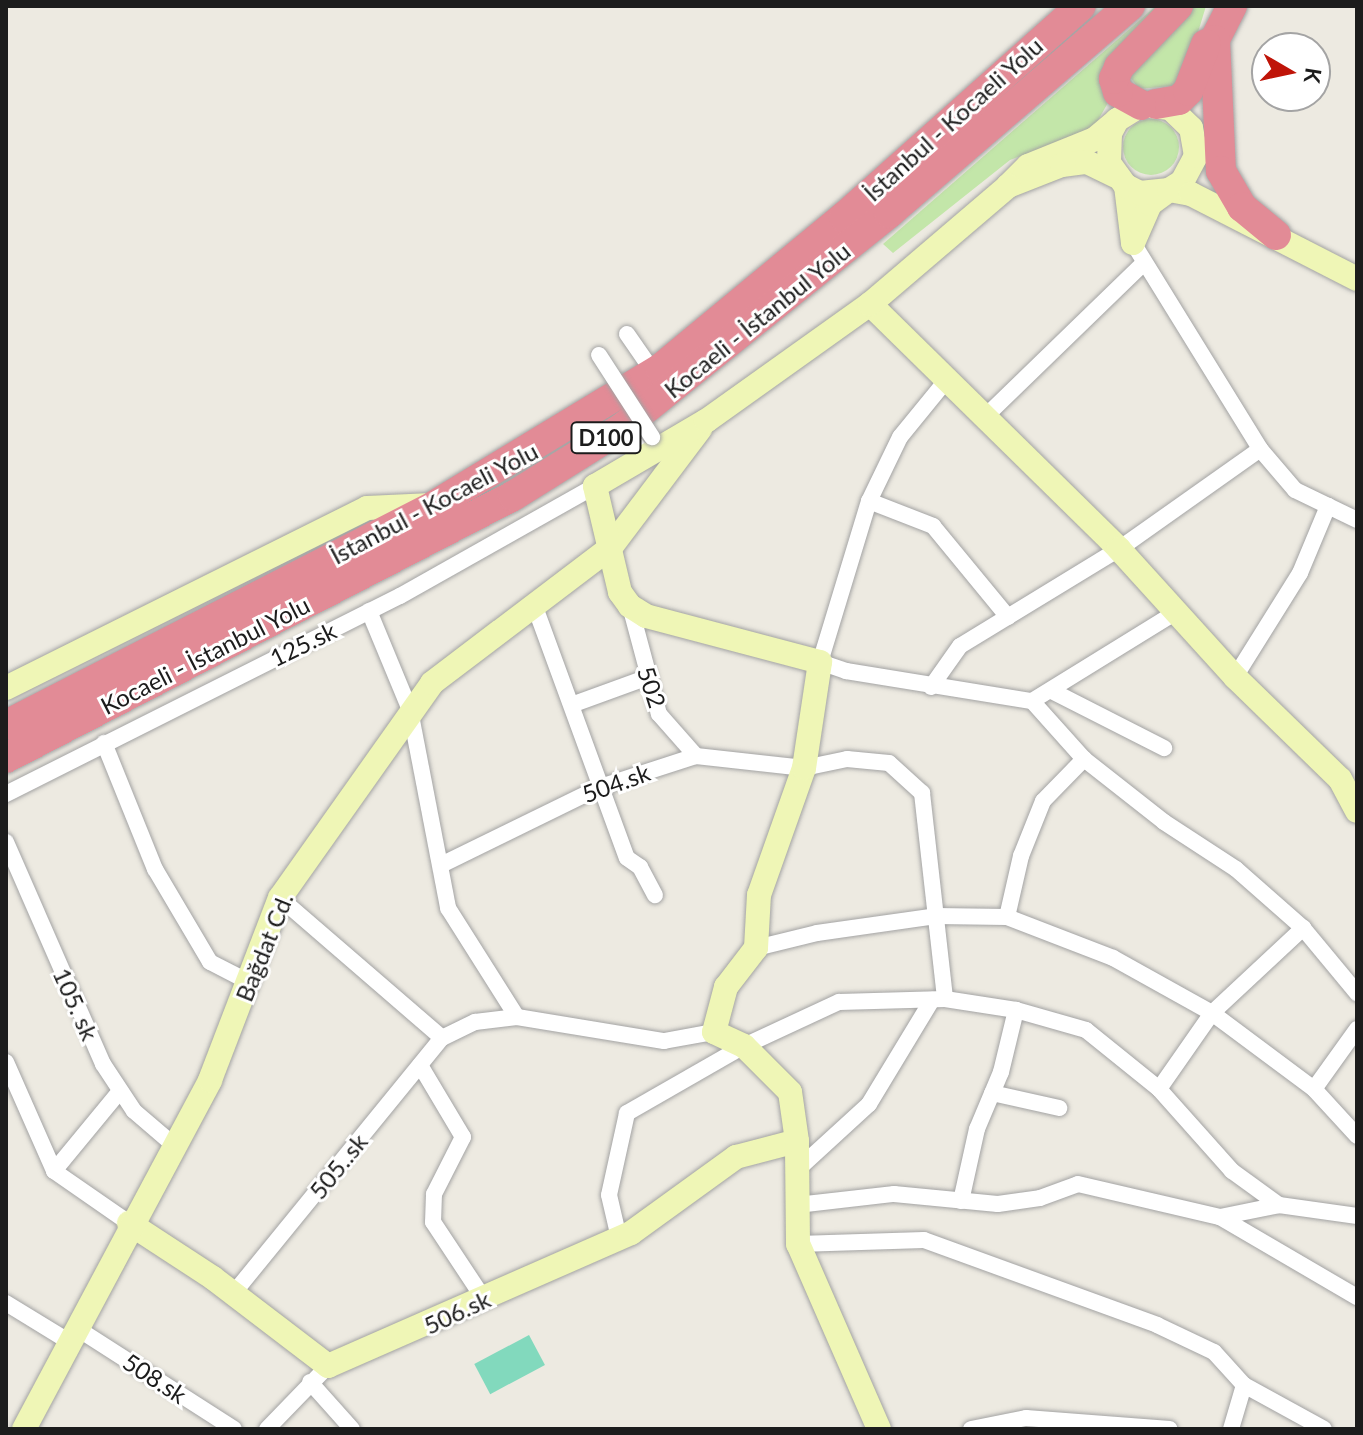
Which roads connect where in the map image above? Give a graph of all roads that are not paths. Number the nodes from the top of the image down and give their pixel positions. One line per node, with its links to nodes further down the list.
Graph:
1 (1081, 6): 16 (highway, İstanbul - Kocaeli Yolu / D100)
2 (1130, 6): 20 (highway, Kocaeli - İstanbul Yolu / D100)
3 (1178, 6): 6 (highway)
4 (1221, 6): 6 (highway)
5 (1232, 6): 10 (highway)
6 (1138, 110): 7 (main road); 8 (main road); 9 (main road)
7 (1121, 181): 8 (main road); 9 (main road); 11 (main road)
8 (1008, 186): 13 (main road)
9 (1169, 190): 10 (main road); 11 (main road)
10 (1276, 235): 12 (main road)
11 (1138, 253): 18 (street); 22 (street)
12 (1357, 279)
13 (870, 304): 17 (main road); 19 (main road)
14 (627, 334): 16 (street)
15 (599, 355): 21 (street, bridge)
16 (654, 373): 25 (highway, İstanbul - Kocaeli Yolu / D100)
17 (949, 377): 18 (main road); 24 (street)
18 (987, 415): 29 (main road)
19 (706, 421): 21 (main road); 28 (main road, Bağdat Cd.)
20 (622, 428): 21 (street); 48 (highway, Kocaeli - İstanbul Yolu / D100)
21 (649, 446): 23 (main road)
22 (1260, 449): 26 (street); 29 (street)
23 (595, 486): 28 (main road); 32 (street, 125.sk)
24 (869, 501): 34 (street); 35 (street)
25 (435, 505): 39 (main road); 44 (highway, İstanbul - Kocaeli Yolu / D100)
26 (1328, 506): 27 (street); 37 (street)
27 (1357, 520)
28 (611, 547): 30 (main road); 31 (main road, Bağdat Cd.)
29 (1119, 549): 33 (main road); 34 (street)
30 (630, 606): 35 (main road); 36 (street, 502)
31 (535, 607): 42 (street); 43 (main road, Bağdat Cd.)
32 (369, 611): 43 (street); 45 (street, 125.sk)
33 (1176, 612): 37 (main road); 40 (street)
34 (1008, 617): 38 (street)
35 (820, 662): 38 (street); 50 (main road)
36 (648, 677): 42 (street); 47 (street, 502)
37 (1235, 677): 53 (main road)
38 (931, 687): 41 (street)
39 (6, 688)
40 (1052, 691): 41 (street); 46 (street)
41 (1032, 701): 49 (street)
42 (574, 704): 51 (street)
43 (410, 710): 55 (street); 57 (main road, Bağdat Cd.)
44 (6, 725)
45 (104, 743): 52 (street, 125.sk); 62 (street)
46 (1164, 748)
47 (696, 756): 50 (street, 504.sk); 51 (street, 504.sk)
48 (6, 758)
49 (1084, 759): 59 (street); 60 (street)
50 (804, 768): 58 (street, 504.sk); 61 (main road)
51 (600, 787): 55 (street, 504.sk); 56 (street)
52 (6, 794)
53 (1357, 811)
54 (6, 842): 76 (street, 105. sk)
55 (441, 865): 67 (street)
56 (655, 895)
57 (280, 898): 62 (main road, Bağdat Cd.); 70 (street)
58 (936, 916): 59 (street); 61 (street); 64 (street, 504.sk)
59 (1007, 917): 66 (street)
60 (1303, 928): 63 (street); 66 (street)
61 (756, 948): 69 (main road)
62 (249, 982): 82 (main road, Bağdat Cd.)
63 (1357, 993)
64 (938, 1000): 65 (street); 71 (street); 83 (street)
65 (1016, 1010): 74 (street); 77 (street)
66 (1212, 1013): 74 (street); 75 (street)
67 (517, 1017): 69 (street); 70 (street)
68 (1357, 1029): 75 (street)
69 (714, 1032): 71 (main road)
70 (442, 1038): 73 (street, 505..sk)
71 (744, 1046): 81 (main road); 91 (street)
72 (6, 1062): 78 (street)
73 (420, 1065): 93 (street, 505..sk); 95 (street)
74 (1159, 1089): 87 (street)
75 (1314, 1089): 80 (street)
76 (120, 1091): 82 (street, 105. sk); 84 (street)
77 (992, 1093): 79 (street); 85 (street)
78 (13, 1101): 84 (street)
79 (1059, 1108)
80 (1357, 1136)
81 (797, 1141): 83 (main road); 91 (main road, 506.sk)
82 (175, 1146): 90 (main road, Bağdat Cd.)
83 (797, 1170): 86 (main road)
84 (54, 1171): 90 (street)
85 (961, 1201): 86 (street); 89 (street)
86 (797, 1205): 92 (main road)
87 (1279, 1205): 88 (street); 89 (street)
88 (1357, 1216)
89 (1220, 1217): 94 (street)
90 (129, 1223): 93 (main road); 97 (main road, Bağdat Cd.)
91 (619, 1238): 95 (main road, 506.sk)
92 (798, 1244): 99 (street); 105 (main road)
93 (233, 1294): 98 (main road)
94 (1357, 1297)
95 (484, 1299): 98 (main road, 506.sk)
96 (6, 1303): 97 (street, 508.sk)
97 (72, 1334): 101 (main road, Bağdat Cd.); 102 (street, 508.sk)
98 (319, 1374): 103 (street); 104 (street)
99 (1244, 1385): 108 (street); 109 (street)
100 (1148, 1427): 106 (street); 107 (street)
101 (24, 1429)
102 (234, 1429)
103 (267, 1429)
104 (352, 1429)
105 (879, 1429)
106 (971, 1429)
107 (1170, 1429)
108 (1231, 1429)
109 (1324, 1429)

